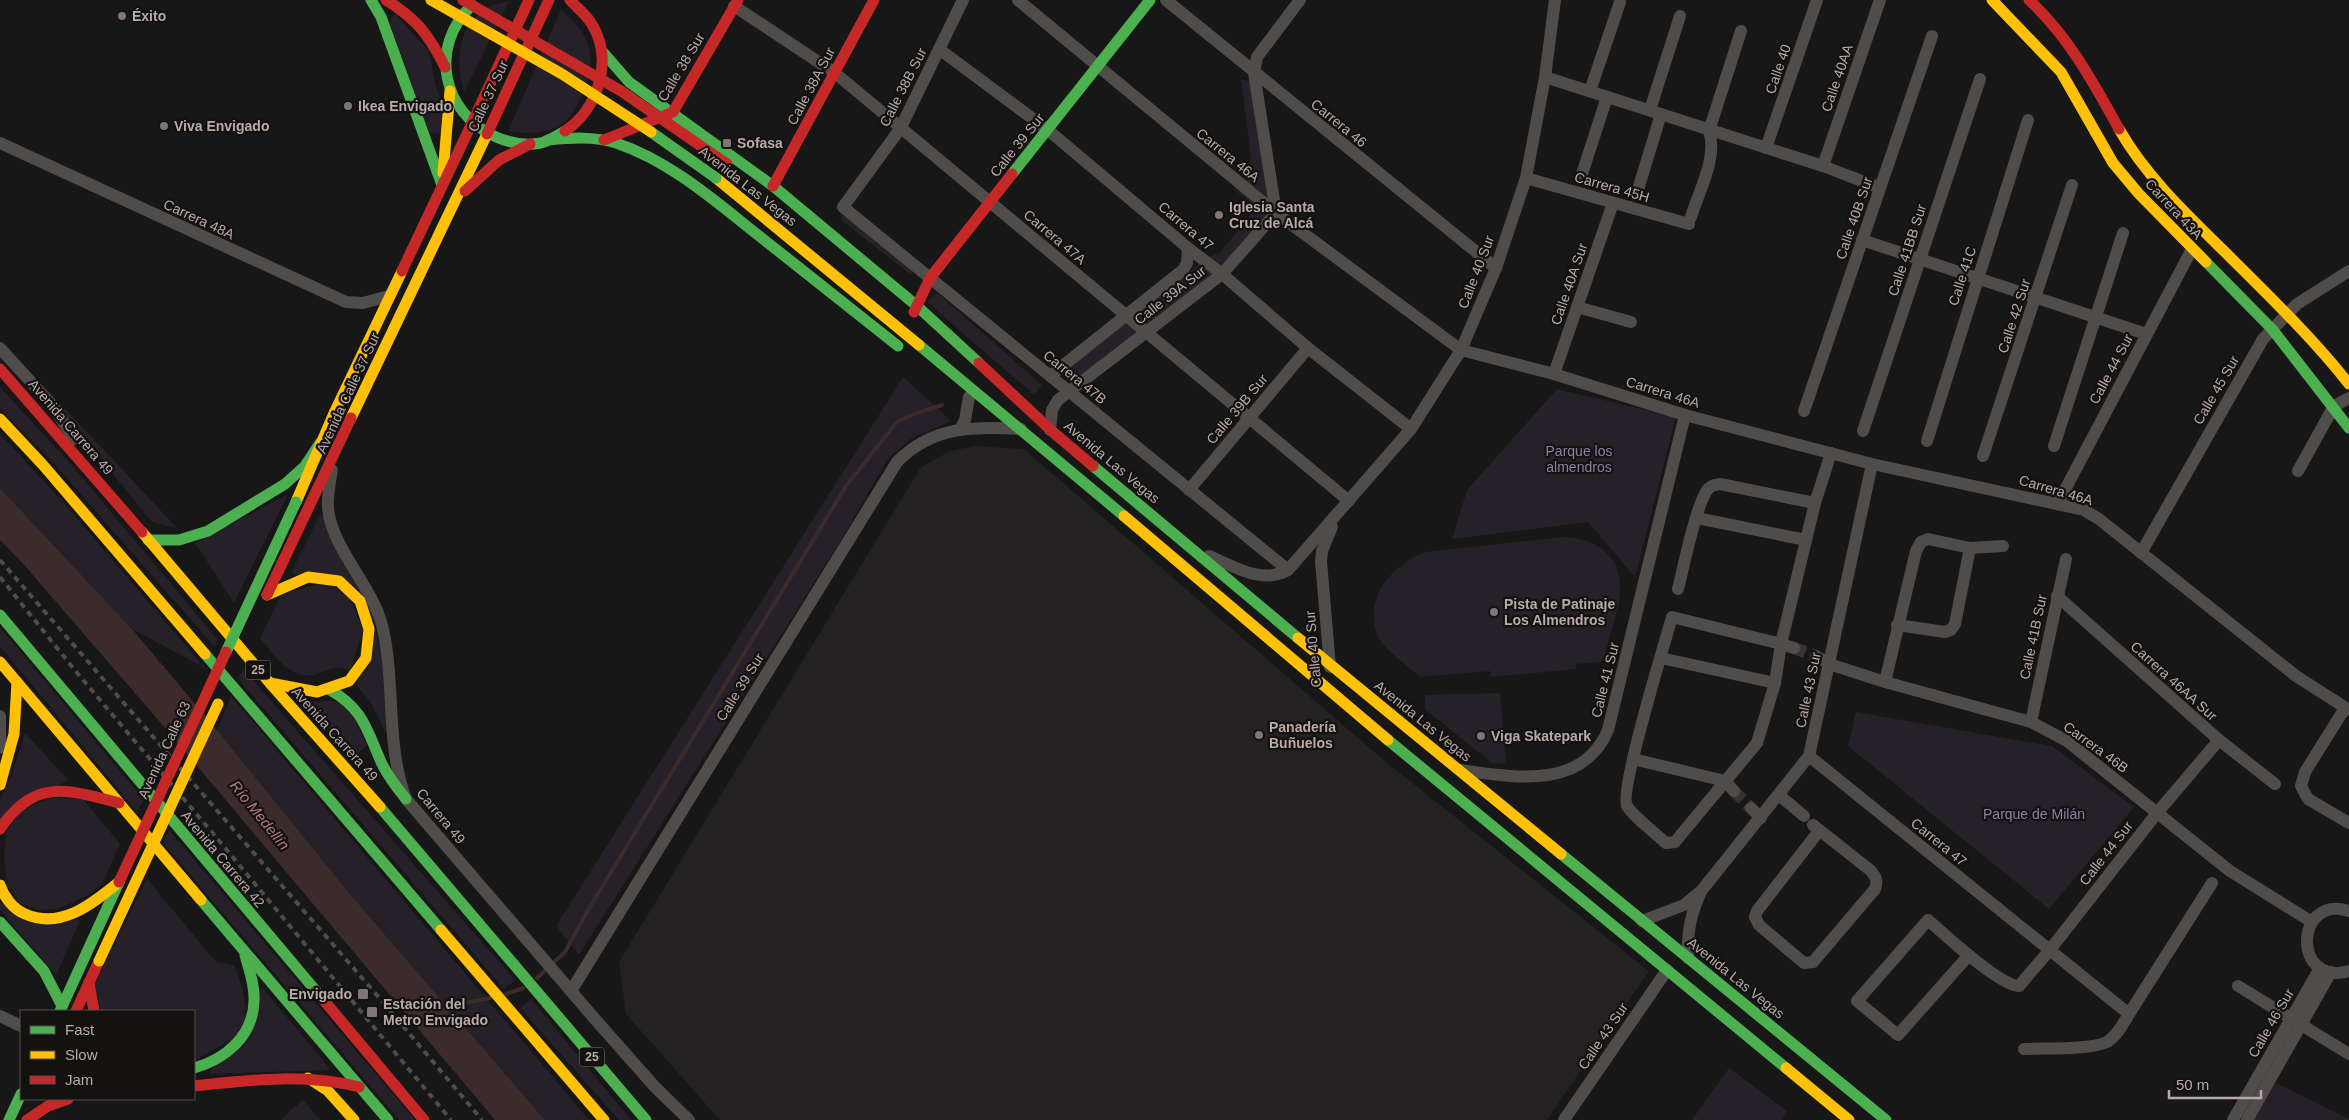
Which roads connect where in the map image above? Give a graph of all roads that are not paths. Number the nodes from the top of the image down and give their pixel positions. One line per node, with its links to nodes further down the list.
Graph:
1 (371, 0): 55 (main road)
2 (386, 0): 28 (main road)
3 (431, 0): 97 (main road, Avenida Las Vegas, bridge)
4 (463, 0): 78 (main road, Avenida Las Vegas, bridge)
5 (477, 0): 28 (main road)
6 (529, 0): 40 (main road, Calle 37 Sur)
7 (549, 0): 45 (main road, Calle 37 Sur)
8 (570, 0): 22 (main road)
9 (874, 0): 30 (main road, Calle 38A Sur)
10 (962, 0): 26 (street, Calle 38B Sur)
11 (1018, 0): 29 (street, Carrera 46A)
12 (1150, 0): 29 (main road, Calle 39 Sur)
13 (1166, 0): 31 (street, Carrera 46)
14 (1300, 0): 31 (street)
15 (1555, 0): 32 (street, Calle 40 Sur)
16 (1817, 0): 50 (street, Calle 40)
17 (1880, 0): 51 (street, Calle 40AA)
18 (1992, 0): 68 (main road, Carrera 43A)
19 (2029, 0): 79 (main road, Carrera 43A)
20 (1620, 2): 35 (street)
21 (736, 3): 30 (street, Carrera 47A); 37 (main road, Calle 38 Sur)
22 (581, 6): 27 (main road)
23 (1680, 16): 38 (street)
24 (1741, 31): 44 (street)
25 (1932, 36): 58 (street, Calle 40B Sur)
26 (939, 49): 42 (street, Calle 38B Sur); 43 (street, Carrera 47)
27 (602, 51): 37 (main road, Avenida Las Vegas); 46 (main road)
28 (445, 67): 34 (main road)
29 (1098, 68): 43 (main road, Calle 39 Sur); 64 (street, Carrera 46A)
30 (835, 73): 42 (street, Carrera 47A); 56 (main road, Calle 38A Sur)
31 (1254, 74): 64 (street); 70 (street, Carrera 46)
32 (1545, 77): 35 (street); 54 (street, Calle 40 Sur)
33 (1980, 79): 69 (street, Calle 41BB Sur)
34 (450, 91): 40 (main road); 55 (main road)
35 (1590, 92): 36 (street)
36 (1608, 96): 38 (street); 53 (street)
37 (674, 112): 41 (main road, Avenida Las Vegas); 47 (main road, Calle 38 Sur)
38 (1655, 112): 44 (street); 59 (street)
39 (2028, 120): 74 (street, Calle 41C)
40 (472, 123): 45 (main road); 55 (main road, Calle 37 Sur)
41 (696, 128): 52 (main road); 56 (main road, Avenida Las Vegas)
42 (900, 129): 60 (street, Carrera 47A); 63 (street, Calle 38B Sur)
43 (1048, 130): 60 (main road, Calle 39 Sur); 67 (street, Carrera 47)
44 (1709, 131): 50 (street); 62 (street, Carrera 45H)
45 (487, 134): 49 (main road); 61 (main road, Calle 37 Sur)
46 (548, 140): 47 (main road); 49 (main road)
47 (604, 140): 52 (main road)
48 (0, 143): 75 (street, Carrera 48A)
49 (532, 143): 61 (main road)
50 (1766, 148): 51 (street)
51 (1823, 166): 58 (street)
52 (676, 172): 89 (main road)
53 (1582, 174)
54 (1526, 178): 62 (street, Carrera 45H); 70 (street, Calle 40 Sur)
55 (442, 185): 75 (main road, Avenida Calle 37 Sur)
56 (773, 186): 78 (main road, Avenida Las Vegas)
57 (2072, 186): 76 (street, Calle 42 Sur)
58 (1880, 188): 66 (street, Calle 40B Sur)
59 (1637, 193)
60 (990, 202): 73 (main road, Calle 39 Sur); 80 (street, Carrera 47A)
61 (454, 204): 115 (main road, Avenida Calle 37 Sur)
62 (1613, 204): 77 (street, Calle 40A Sur)
63 (843, 207): 73 (street, Carrera 47B)
64 (1276, 213): 72 (street, Calle 39A Sur); 88 (street, Carrera 46A)
65 (2123, 232): 81 (street)
66 (1862, 240): 69 (street); 100 (street, Calle 40B Sur)
67 (1188, 248): 72 (street, Carrera 47); 80 (street, Calle 39A Sur)
68 (2192, 249): 83 (main road, Carrera 43A); 85 (street, Calle 44 Sur)
69 (1920, 259): 74 (street); 109 (street, Calle 41BB Sur)
70 (1496, 268): 88 (street, Calle 40 Sur)
71 (2349, 271): 79 (street, Calle 45 Sur)
72 (1222, 274): 84 (street, Calle 39A Sur); 87 (street, Carrera 47)
73 (930, 278): 78 (main road, Calle 39 Sur); 92 (street, Carrera 47B)
74 (1977, 278): 76 (street); 110 (street, Calle 41C)
75 (389, 296): 111 (main road, Avenida Calle 37 Sur)
76 (2036, 298): 81 (street); 114 (street, Calle 42 Sur)
77 (1577, 307): 82 (street); 91 (street, Calle 40A Sur)
78 (916, 309): 95 (main road, Avenida Las Vegas)
79 (2289, 313): 83 (street, Calle 45 Sur); 94 (main road, Carrera 43A)
80 (1126, 315): 84 (street, Carrera 47A); 92 (street, Calle 39A Sur)
81 (2095, 317): 85 (street); 112 (street)
82 (1631, 322)
83 (2272, 329): 99 (main road, Carrera 43A); 131 (street, Calle 45 Sur)
84 (1145, 332): 96 (street, Calle 39A Sur); 102 (street, Carrera 47A)
85 (2146, 334): 122 (street, Calle 44 Sur)
86 (0, 348): 119 (street)
87 (1308, 348): 102 (street, Calle 39B Sur); 105 (street, Carrera 47)
88 (1461, 350): 91 (street, Carrera 46A); 105 (street, Calle 40 Sur)
89 (907, 352)
90 (0, 369): 119 (main road, Avenida Carrera 49 / 25)
91 (1554, 374): 101 (street, Carrera 46A)
92 (1050, 376): 96 (street, Carrera 47B)
93 (941, 379): 97 (main road, Avenida Las Vegas)
94 (2349, 384)
95 (1005, 389): 97 (main road); 108 (main road, Avenida Las Vegas)
96 (1069, 391): 108 (street, Calle 39A Sur); 118 (street, Carrera 47B)
97 (974, 395): 106 (street); 107 (main road, Avenida Las Vegas)
98 (2349, 398): 99 (street)
99 (2334, 406): 104 (main road, Carrera 43A); 117 (street)
100 (1804, 411)
101 (1685, 414): 113 (street, Carrera 46A); 161 (street, Calle 41 Sur)
102 (1248, 417): 118 (street, Calle 39B Sur); 120 (street, Carrera 47A)
103 (0, 419): 214 (main road, 25)
104 (2349, 428)
105 (1412, 429): 120 (street, Calle 40 Sur)
106 (960, 430): 107 (street, Calle 39 Sur); 192 (street, Calle 39 Sur)
107 (1022, 430): 137 (main road, Avenida Las Vegas)
108 (1050, 430): 130 (main road, Avenida Las Vegas)
109 (1863, 432)
110 (1927, 441)
111 (320, 443): 121 (main road, Avenida Calle 37 Sur); 126 (main road)
112 (2054, 446)
113 (1832, 453): 116 (street, Carrera 46A); 123 (street)
114 (1983, 456)
115 (334, 457): 152 (main road, Avenida Calle 37 Sur); 167 (street, Carrera 49)
116 (1872, 464): 122 (street, Carrera 46A); 147 (street, Calle 43 Sur)
117 (2298, 471)
118 (1189, 490): 133 (street, Carrera 47B)
119 (110, 494): 126 (main road, Avenida Carrera 49 / 25)
120 (1349, 501): 124 (street, Calle 40 Sur)
121 (296, 502): 175 (main road, Avenida Calle 63, bridge)
122 (2058, 503): 131 (street, Carrera 46A)
123 (1815, 504): 125 (street); 127 (street)
124 (1337, 516): 133 (street, Calle 40 Sur); 146 (street, Calle 40 Sur)
125 (1697, 518): 127 (street); 134 (street)
126 (148, 540): 149 (main road, Avenida Carrera 49 / 25)
127 (1806, 540): 141 (street)
128 (2003, 546): 129 (street)
129 (1970, 548): 138 (street); 138 (street)
130 (1192, 549): 133 (street); 139 (main road, Avenida Las Vegas)
131 (2141, 553): 154 (street, Carrera 46A)
132 (2066, 559): 135 (street, Calle 41B Sur)
133 (1288, 570)
134 (1678, 590)
135 (2057, 596): 156 (street, Calle 41B Sur); 157 (street, Carrera 46AA Sur)
136 (0, 616): 213 (main road, Avenida Carrera 42)
137 (1245, 619): 139 (main road); 153 (main road, Avenida Las Vegas)
138 (1898, 625): 150 (street)
139 (1299, 638): 146 (main road, Avenida Las Vegas)
140 (247, 640): 190 (main road, bridge)
141 (1781, 644): 142 (street); 144 (street); 151 (street)
142 (1794, 648)
143 (1816, 656): 147 (street, Carrera 46B)
144 (1661, 658): 151 (street); 160 (street)
145 (0, 662): 148 (main road)
146 (1330, 664): 153 (street, Calle 40 Sur); 161 (main road, Avenida Las Vegas)
147 (1829, 664): 150 (street, Carrera 46B); 159 (street, Calle 43 Sur)
148 (17, 682): 164 (main road); 168 (main road)
149 (269, 682): 152 (main road); 215 (main road, Avenida Carrera 49 / 25)
150 (1884, 682): 156 (street, Carrera 46B)
151 (1775, 683): 162 (street)
152 (330, 690): 167 (main road)
153 (1332, 693): 187 (main road, Avenida Las Vegas)
154 (2347, 709): 172 (street)
155 (0, 716): 158 (street)
156 (2031, 722): 170 (street, Carrera 46B)
157 (2218, 740): 163 (street, Carrera 46AA Sur); 170 (street, Calle 44 Sur)
158 (0, 748)
159 (1809, 756): 166 (street, Calle 43 Sur); 184 (street, Carrera 47)
160 (1634, 759): 162 (street); 162 (street)
161 (1458, 770): 180 (main road, Avenida Las Vegas)
162 (1725, 781): 165 (street)
163 (2275, 784)
164 (0, 785)
165 (1734, 791)
166 (1779, 795): 171 (street, Calle 43 Sur); 173 (street)
167 (406, 799): 192 (street, Carrera 49)
168 (119, 803): 174 (main road); 183 (main road)
169 (1751, 808): 171 (street)
170 (2157, 813): 182 (street, Carrera 46B); 184 (street, Calle 44 Sur)
171 (1761, 818): 178 (street, Calle 43 Sur)
172 (2349, 823)
173 (1812, 824): 173 (street)
174 (0, 829)
175 (119, 882): 177 (main road); 193 (main road, Avenida Calle 63)
176 (2212, 883): 196 (street)
177 (0, 885)
178 (1702, 890): 180 (street); 186 (street)
179 (2346, 907): 182 (street)
180 (1642, 921): 186 (main road, Avenida Las Vegas)
181 (0, 922): 193 (main road)
182 (2312, 922): 188 (street)
183 (244, 951): 202 (main road); 205 (main road)
184 (2050, 951): 185 (street, Calle 44 Sur); 196 (street, Carrera 47)
185 (1969, 955): 185 (street)
186 (1688, 958): 219 (main road, Avenida Las Vegas)
187 (1667, 970): 217 (street, Calle 43 Sur); 218 (main road, Avenida Las Vegas)
188 (2326, 970): 189 (street); 198 (street, Calle 46 Sur)
189 (2349, 971)
190 (89, 983): 194 (main road); 195 (main road)
191 (2238, 986): 198 (street)
192 (571, 991): 216 (street, Carrera 49)
193 (61, 1009)
194 (76, 1010)
195 (94, 1010)
196 (2130, 1014): 200 (street)
197 (0, 1016): 199 (street)
198 (2296, 1021): 201 (street); 220 (street, Calle 46 Sur); 221 (street, Calle 46 Sur)
199 (20, 1026)
200 (2024, 1049)
201 (2349, 1054)
202 (195, 1068)
203 (306, 1077): 204 (main road); 205 (main road); 211 (main road)
204 (195, 1086)
205 (359, 1087): 212 (main road)
206 (20, 1096): 209 (main road)
207 (36, 1100): 210 (main road)
208 (65, 1100): 210 (main road)
209 (10, 1120)
210 (26, 1120)
211 (354, 1120)
212 (388, 1120)
213 (424, 1120)
214 (604, 1120)
215 (646, 1120)
216 (689, 1120)
217 (1564, 1120)
218 (1849, 1120)
219 (1886, 1120)
220 (2233, 1120)
221 (2247, 1120)

